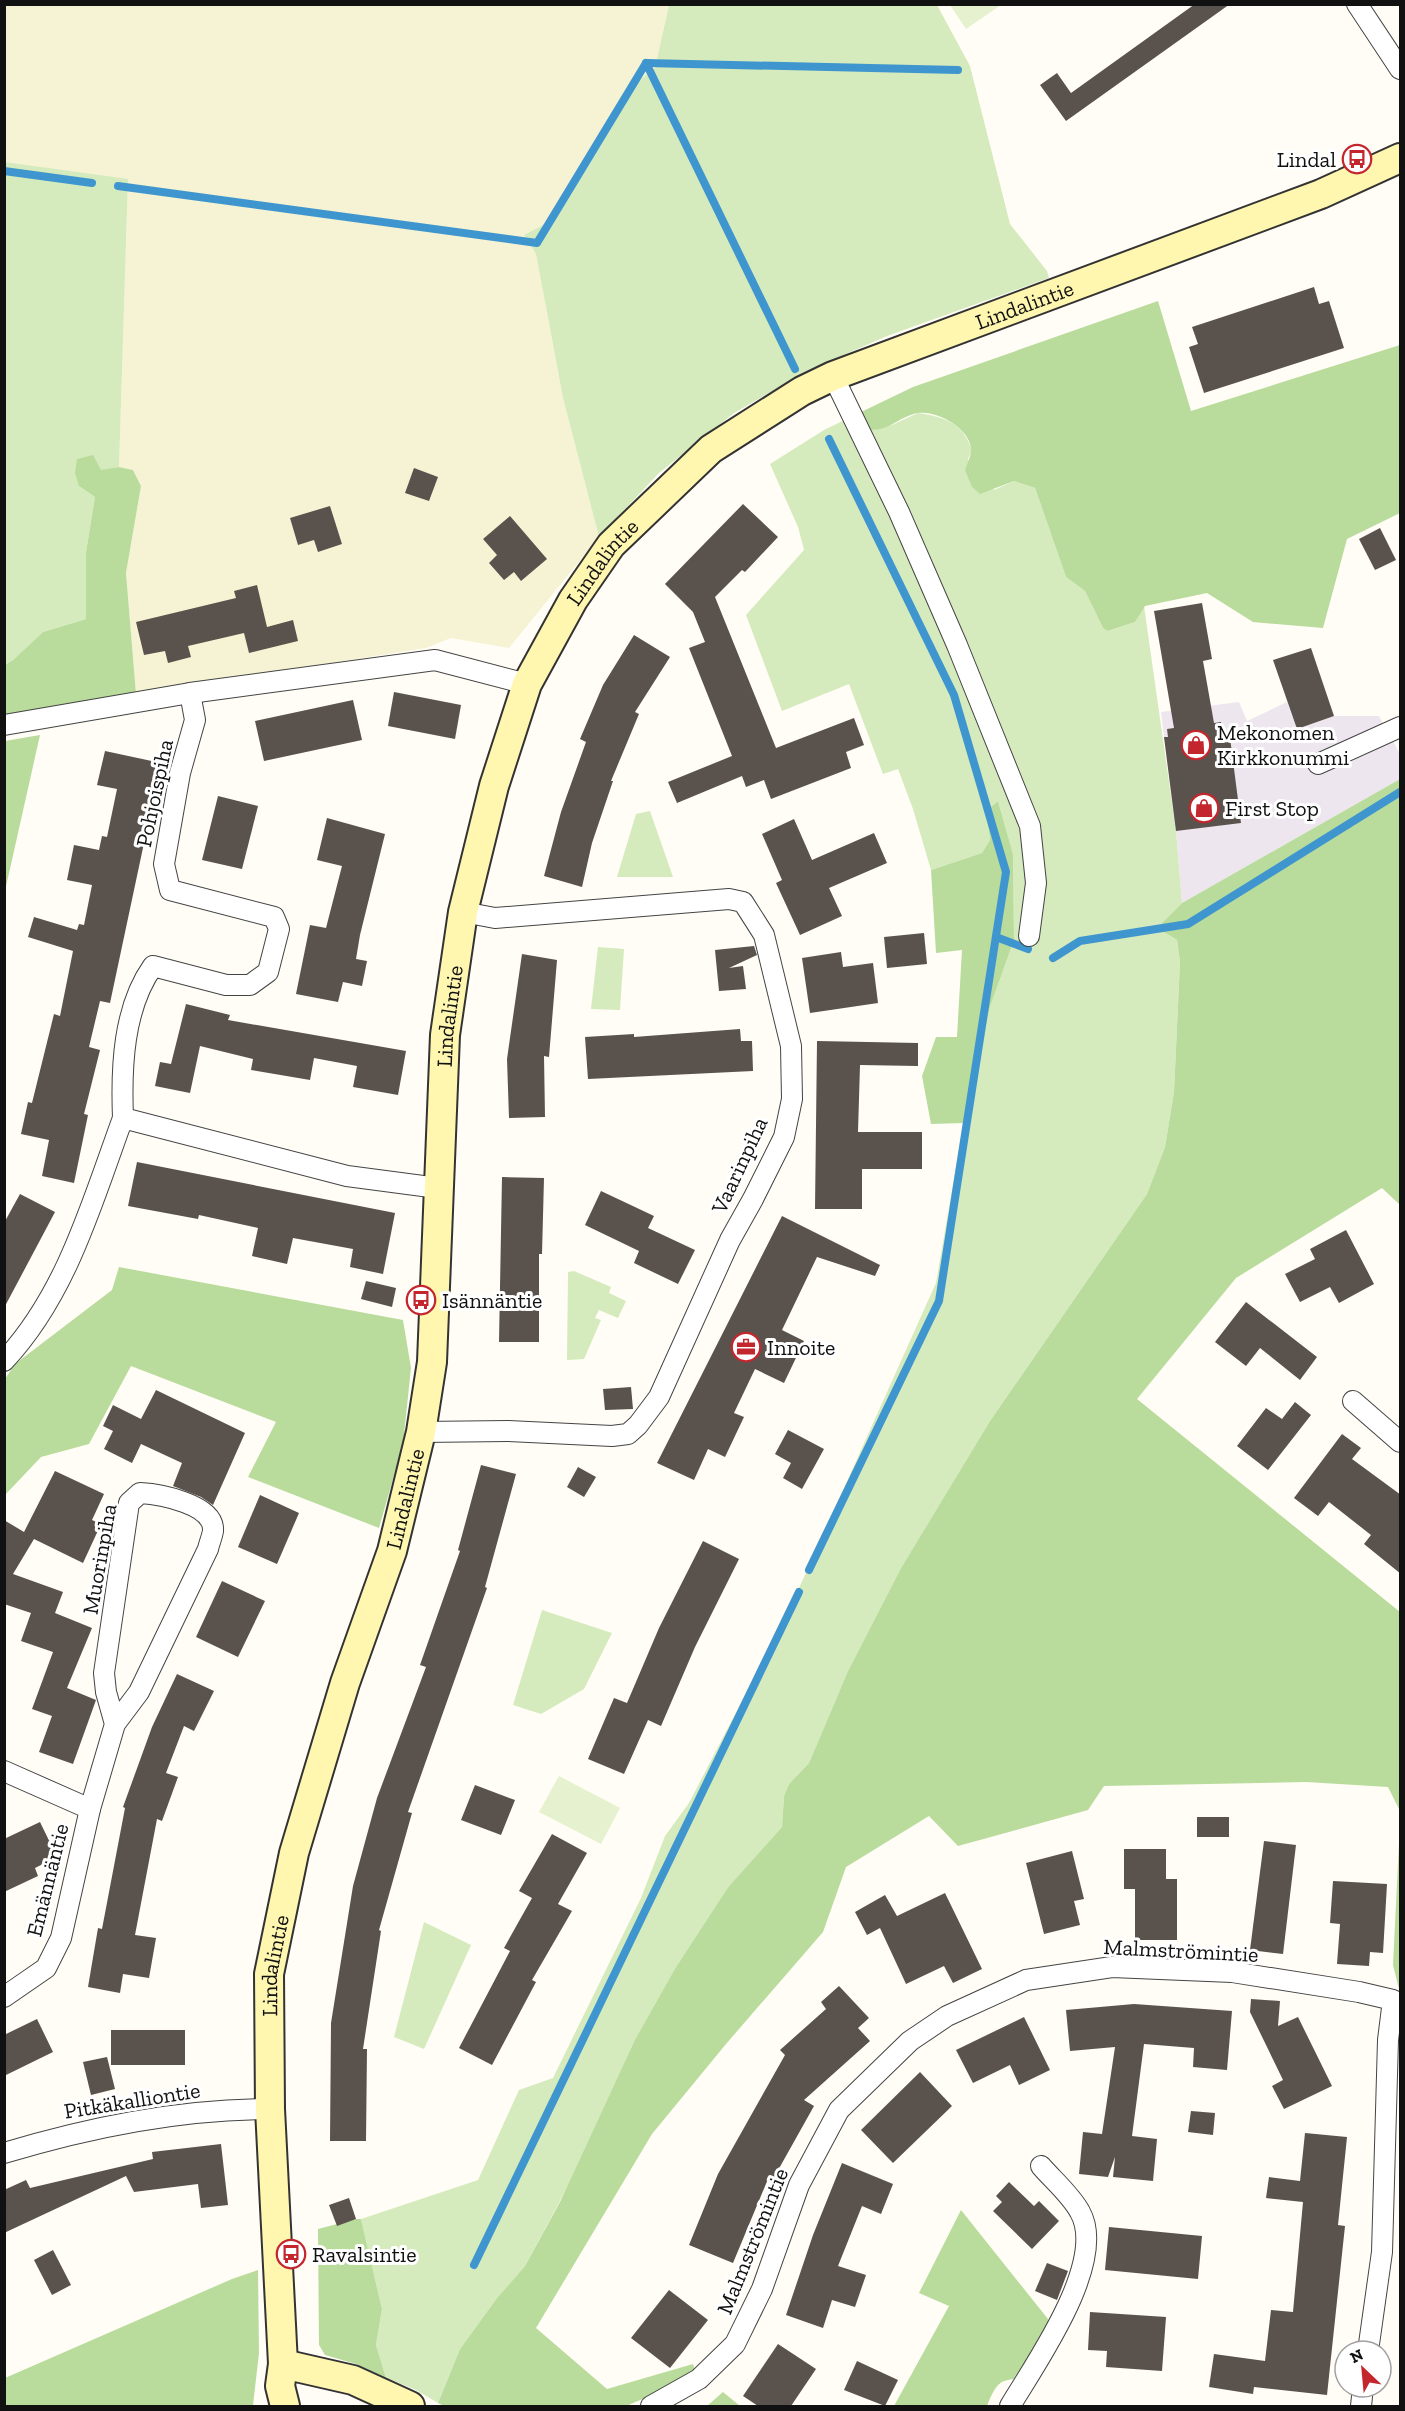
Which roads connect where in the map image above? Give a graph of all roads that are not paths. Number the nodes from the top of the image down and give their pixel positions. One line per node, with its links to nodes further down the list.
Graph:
1 (1356, 4): 2 (street)
2 (1401, 69)
3 (1401, 158): 4 (street, Lindalintie)
4 (833, 376): 5 (street, Lindalintie); 11 (street)
5 (527, 684): 6 (street); 10 (street, Lindalintie)
6 (190, 693): 7 (street); 12 (street, Pohjoispiha)
7 (4, 725)
8 (1401, 727): 9 (street)
9 (1318, 764)
10 (463, 912): 13 (street, Lindalintie); 16 (street, Vaarinpiha)
11 (1029, 936)
12 (123, 1118): 13 (street); 14 (street)
13 (438, 1188): 16 (street, Lindalintie)
14 (4, 1361)
15 (1353, 1401): 17 (street)
16 (421, 1432): 22 (street, Lindalintie)
17 (1401, 1442)
18 (116, 1724): 18 (street, Muorinpiha); 20 (street, Muorinpiha)
19 (4, 1771): 20 (street, Emännäntie)
20 (90, 1809): 21 (street, Emännäntie)
21 (4, 1997)
22 (270, 2109): 23 (street, Pitkäkalliontie); 26 (street, Lindalintie)
23 (4, 2153)
24 (1041, 2166): 29 (street)
25 (1370, 2339): 28 (street, Malmströmintie)
26 (279, 2391): 27 (street)
27 (410, 2406)
28 (651, 2406)
29 (1010, 2406)

